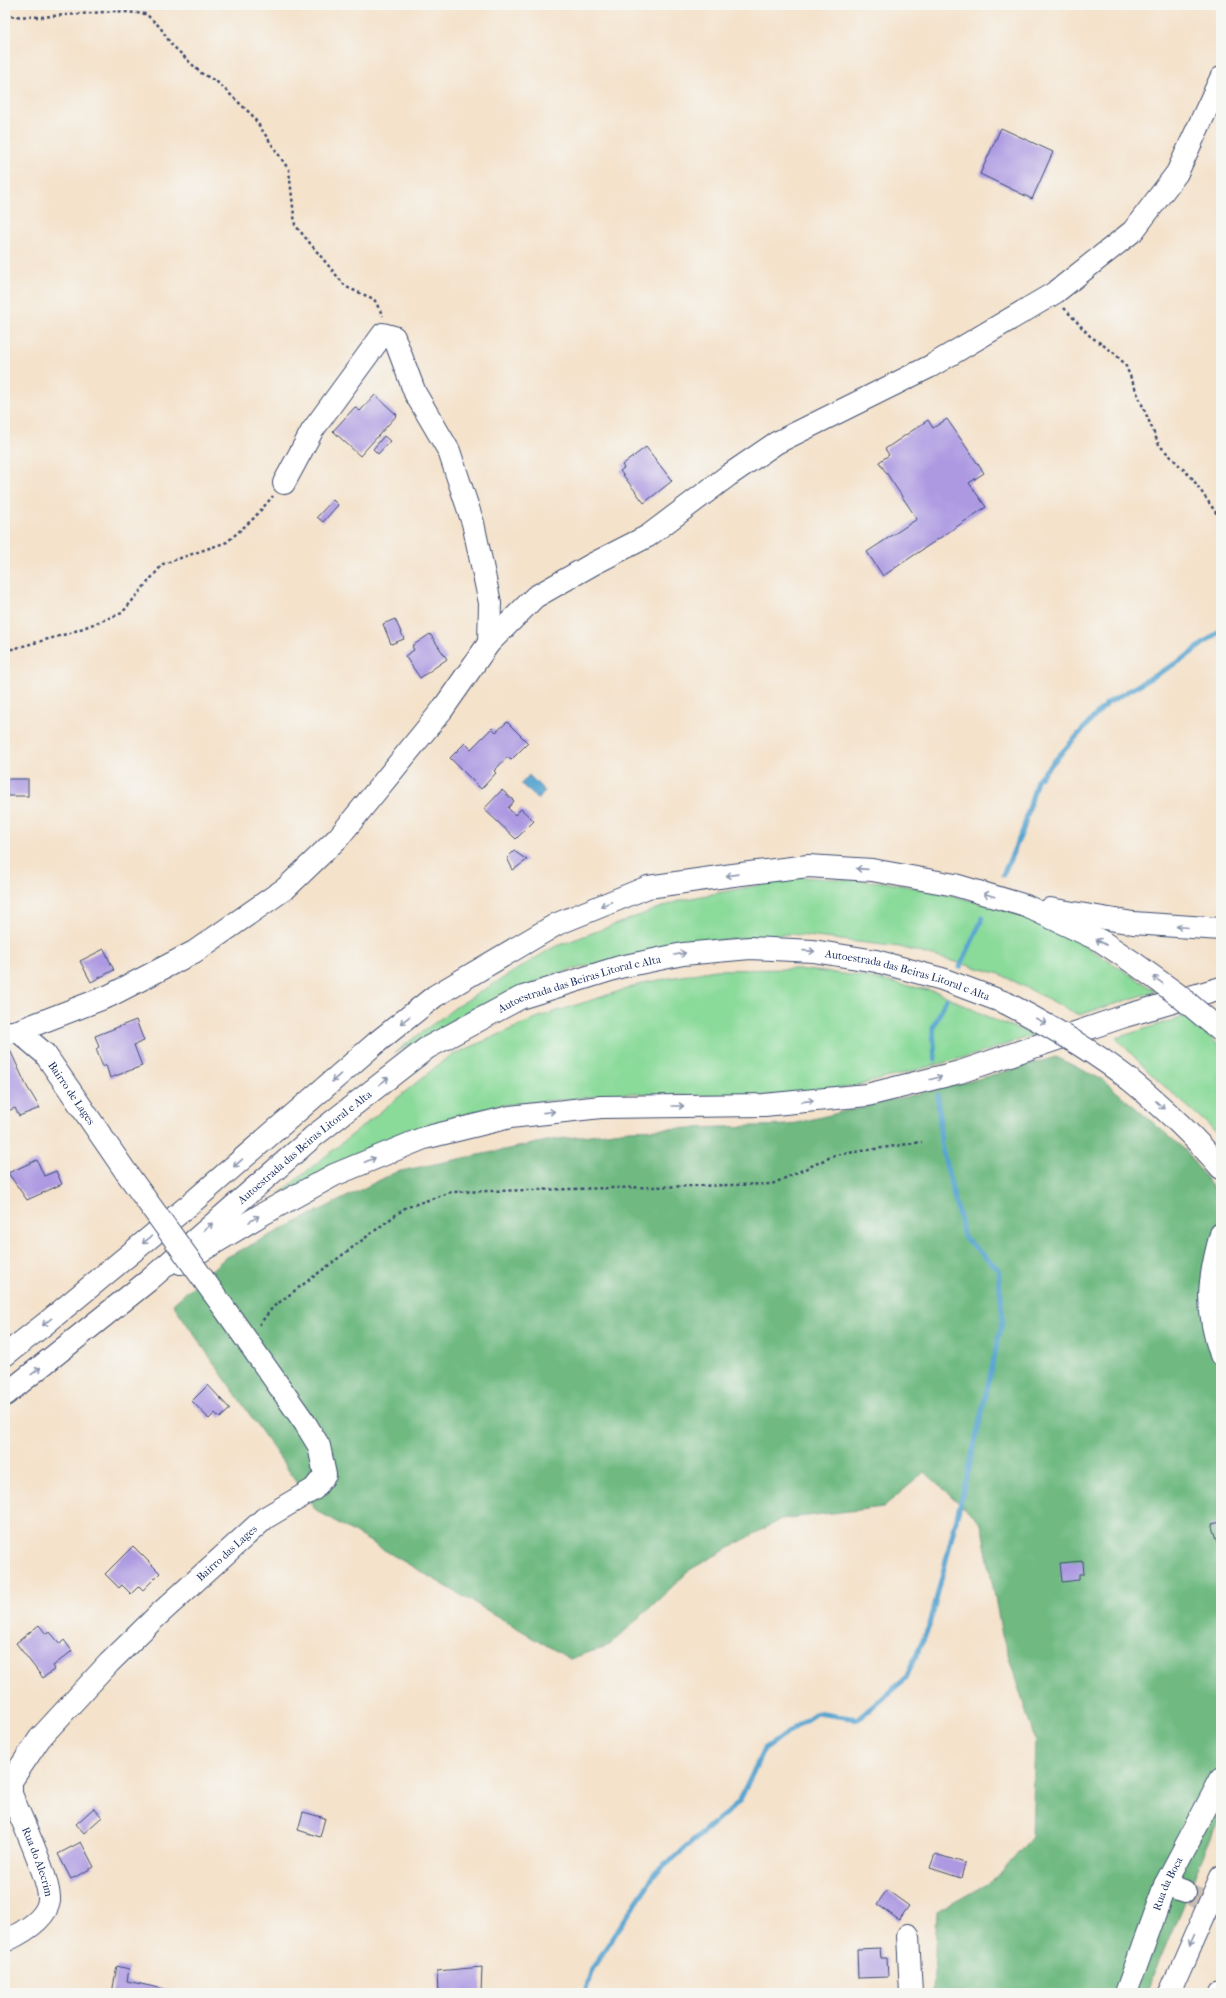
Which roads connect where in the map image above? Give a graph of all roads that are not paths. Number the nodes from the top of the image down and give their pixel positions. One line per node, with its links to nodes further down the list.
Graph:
1 (1221, 78): 3 (main road)
2 (284, 483): 3 (main road)
3 (489, 643): 8 (main road)
4 (1026, 906): 5 (main road, one-way to 4); 7 (main road, one-way to 4, bridge); 13 (main road, one-way to 13)
5 (1221, 929)
6 (1221, 988): 11 (main road, one-way to 6)
7 (1221, 1030)
8 (11, 1032): 12 (main road, Bairro de Lages, bridge)
9 (1221, 1168): 11 (main road, Autoestrada das Beiras Litoral e Alta, one-way to 9, bridge)
10 (1221, 1234): 14 (main road)
11 (148, 1281): 15 (main road, Autoestrada das Beiras Litoral e Alta, one-way to 11)
12 (222, 1305): 17 (main road, Bairro das Lages)
13 (5, 1355)
14 (1221, 1355)
15 (5, 1395)
16 (1221, 1779): 23 (main road, Rua da Boca)
17 (8, 1793): 20 (main road, Rua do Alecrim)
18 (1221, 1877): 24 (main road, one-way to 24)
19 (908, 1935): 22 (main road)
20 (5, 1941)
21 (1221, 1990): 25 (main road)
22 (911, 1993)
23 (1126, 1993)
24 (1170, 1993)
25 (1220, 1993)

